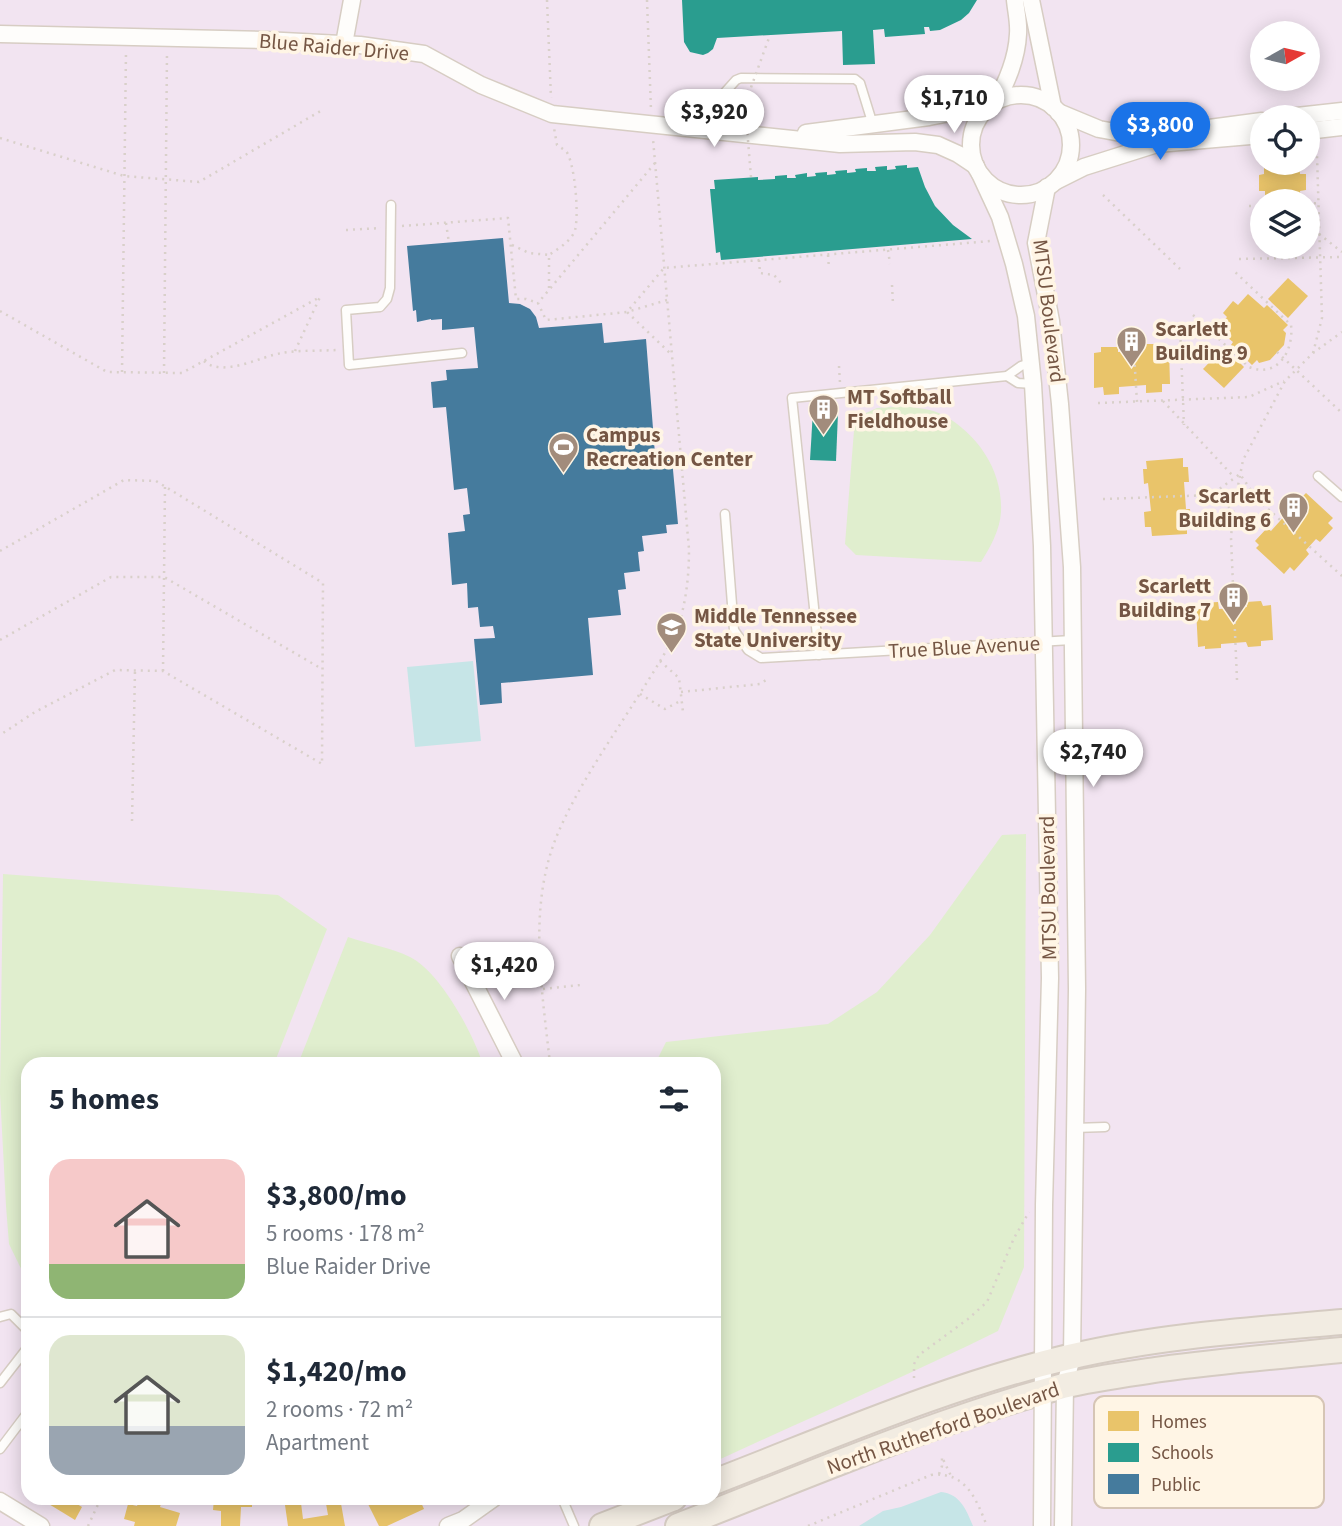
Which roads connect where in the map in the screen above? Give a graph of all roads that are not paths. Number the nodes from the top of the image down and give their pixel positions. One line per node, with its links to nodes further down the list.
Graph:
1 (352, 0): 5 (street)
2 (1015, 0): 6 (street)
3 (1031, 0): 7 (street)
4 (0, 34): 5 (street, Blue Raider Drive)
5 (344, 44): 13 (street, Blue Raider Drive)
6 (993, 104): 7 (street); 11 (street, Blue Raider Drive); 17 (street)
7 (1056, 109): 10 (street); 18 (street)
8 (1342, 111): 9 (street)
9 (1320, 113)
10 (1250, 123)
11 (873, 125): 13 (lane); 15 (street, Blue Raider Drive)
12 (1342, 127): 14 (street)
13 (707, 130): 15 (street, Blue Raider Drive)
14 (1320, 130)
15 (780, 136): 17 (street, Blue Raider Drive)
16 (1250, 136): 18 (street)
17 (978, 170): 18 (street); 21 (street, MTSU Boulevard)
18 (1050, 184): 27 (street, MTSU Boulevard)
19 (391, 205): 20 (lane)
20 (462, 353)
21 (1030, 363): 22 (lane); 23 (street, MTSU Boulevard)
22 (1007, 376): 23 (lane); 29 (lane)
23 (1033, 384): 28 (street, MTSU Boulevard)
24 (1318, 476): 25 (lane)
25 (1342, 497)
26 (725, 514): 29 (lane, True Blue Avenue)
27 (1072, 640): 28 (lane, True Blue Avenue); 33 (street, MTSU Boulevard)
28 (1044, 642): 29 (lane, True Blue Avenue); 40 (street, MTSU Boulevard)
29 (819, 655)
30 (460, 956): 31 (street)
31 (511, 1057)
32 (1105, 1127): 33 (lane)
33 (1074, 1128): 39 (street, MTSU Boulevard)
34 (0, 1317): 36 (lane)
35 (1342, 1322): 39 (main road, North Rutherford Boulevard)
36 (21, 1324)
37 (1342, 1350): 42 (main road, North Rutherford Boulevard)
38 (21, 1356): 41 (lane)
39 (1072, 1356): 40 (main road, North Rutherford Boulevard); 42 (street, MTSU Boulevard)
40 (1042, 1364): 42 (street, MTSU Boulevard); 45 (main road, North Rutherford Boulevard)
41 (0, 1383)
42 (1053, 1389): 54 (main road, North Rutherford Boulevard); 55 (street, MTSU Boulevard); 56 (street, MTSU Boulevard)
43 (21, 1421): 44 (lane)
44 (0, 1449)
45 (721, 1479)
46 (0, 1501): 50 (street)
47 (484, 1505): 51 (street)
48 (565, 1505): 52 (lane)
49 (656, 1505): 53 (main road)
50 (41, 1526)
51 (448, 1526)
52 (574, 1526)
53 (602, 1526)
54 (678, 1526)
55 (1042, 1526)
56 (1063, 1526)

